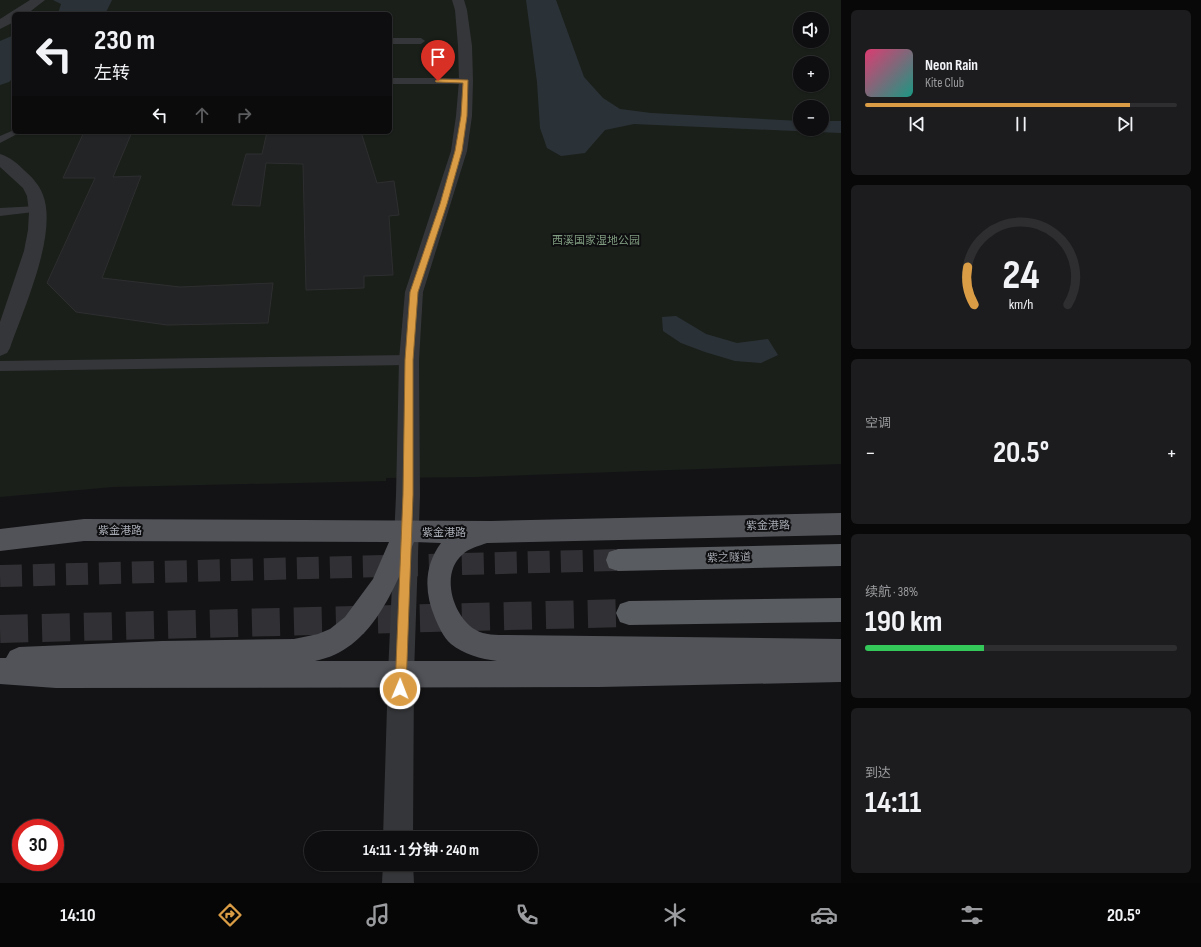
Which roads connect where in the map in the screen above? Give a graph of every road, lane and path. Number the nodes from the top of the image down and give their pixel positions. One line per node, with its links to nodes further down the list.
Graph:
1 (39, 0): 3 (street)
2 (458, 0): 9 (street)
3 (21, 12)
4 (12, 17): 5 (street)
5 (0, 25)
6 (421, 40): 7 (lane)
7 (392, 42)
8 (392, 81): 9 (lane)
9 (466, 81): 16 (street)
10 (12, 134): 11 (lane)
11 (0, 140)
12 (0, 159): 13 (street)
13 (38, 209): 14 (lane); 15 (street)
14 (0, 212)
15 (0, 348)
16 (409, 360): 17 (lane); 19 (street)
17 (0, 366)
18 (841, 524): 20 (main road, 紫金港路)
19 (406, 532): 20 (main road, 紫金港路); 21 (main road, 紫金港路); 27 (main road); 30 (street)
20 (491, 532): 26 (main road)
21 (0, 540)
22 (841, 555): 23 (highway, 紫之隧道)
23 (618, 560)
24 (841, 610): 25 (highway)
25 (629, 613)
26 (841, 652)
27 (0, 660)
28 (841, 669): 30 (main road)
29 (0, 671): 30 (main road)
30 (401, 674): 31 (street)
31 (398, 831)
32 (398, 871): 33 (street)
33 (398, 883)

